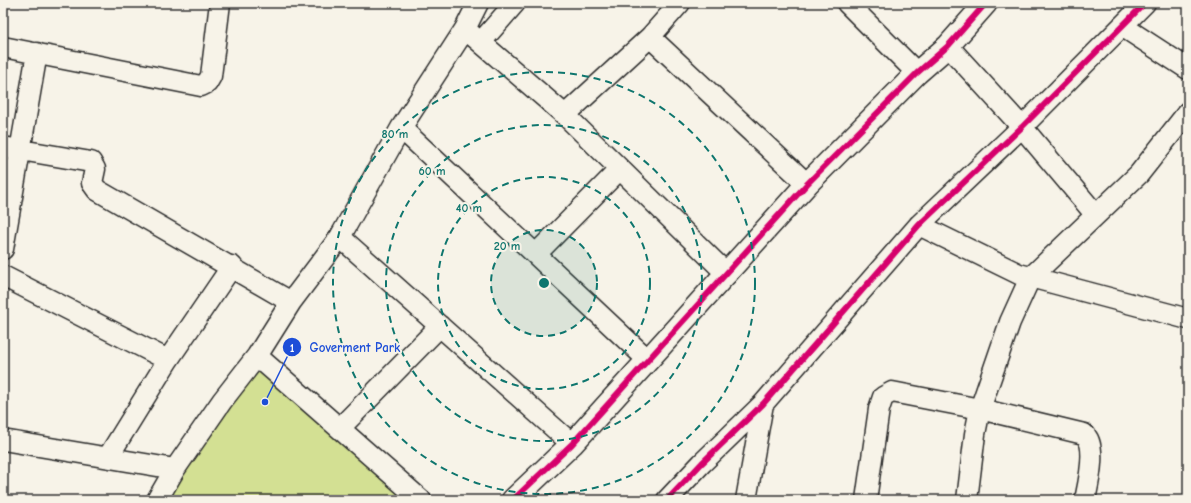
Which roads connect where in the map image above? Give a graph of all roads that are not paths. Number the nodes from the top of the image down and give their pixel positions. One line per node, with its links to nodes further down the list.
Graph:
1 (220, 3): 14 (street)
2 (478, 3): 9 (street)
3 (516, 3): 11 (street)
4 (680, 3): 10 (street)
5 (847, 3): 16 (street)
6 (986, 3): 12 (street)
7 (1145, 3): 8 (street)
8 (1122, 26): 15 (street); 19 (street)
9 (465, 30): 11 (street); 20 (street)
10 (650, 37): 18 (street); 23 (street)
11 (481, 42): 18 (street)
12 (948, 46): 16 (street); 19 (street)
13 (3, 47): 14 (street)
14 (37, 53): 21 (street)
15 (1188, 70)
16 (917, 73): 23 (street)
17 (1188, 112): 24 (street)
18 (565, 115): 22 (street)
19 (1022, 127): 24 (street); 25 (street)
20 (401, 128): 26 (street); 28 (street)
21 (12, 149): 27 (street); 29 (street)
22 (620, 169): 28 (street); 30 (street)
23 (807, 184): 30 (street)
24 (1095, 214): 32 (street)
25 (919, 225): 32 (street); 39 (street)
26 (340, 237): 33 (street); 35 (street)
27 (3, 249)
28 (536, 254): 38 (street)
29 (232, 266): 33 (street); 37 (street)
30 (727, 274): 38 (street)
31 (3, 276): 37 (street)
32 (1030, 278): 34 (street); 40 (street)
33 (291, 302): 36 (street)
34 (1188, 319)
35 (440, 326): 41 (street); 43 (street)
36 (257, 356): 41 (street); 45 (street)
37 (168, 360): 44 (street)
38 (648, 360): 43 (street)
39 (763, 404): 49 (street); 50 (street)
40 (980, 409): 51 (street); 52 (street); 53 (street)
41 (340, 428): 47 (street)
42 (3, 440): 44 (street)
43 (572, 444): 48 (street)
44 (108, 457): 45 (street)
45 (175, 468): 46 (street)
46 (157, 500)
47 (421, 500)
48 (513, 500)
49 (667, 500)
50 (746, 500)
51 (866, 500)
52 (967, 500)
53 (1085, 500)

